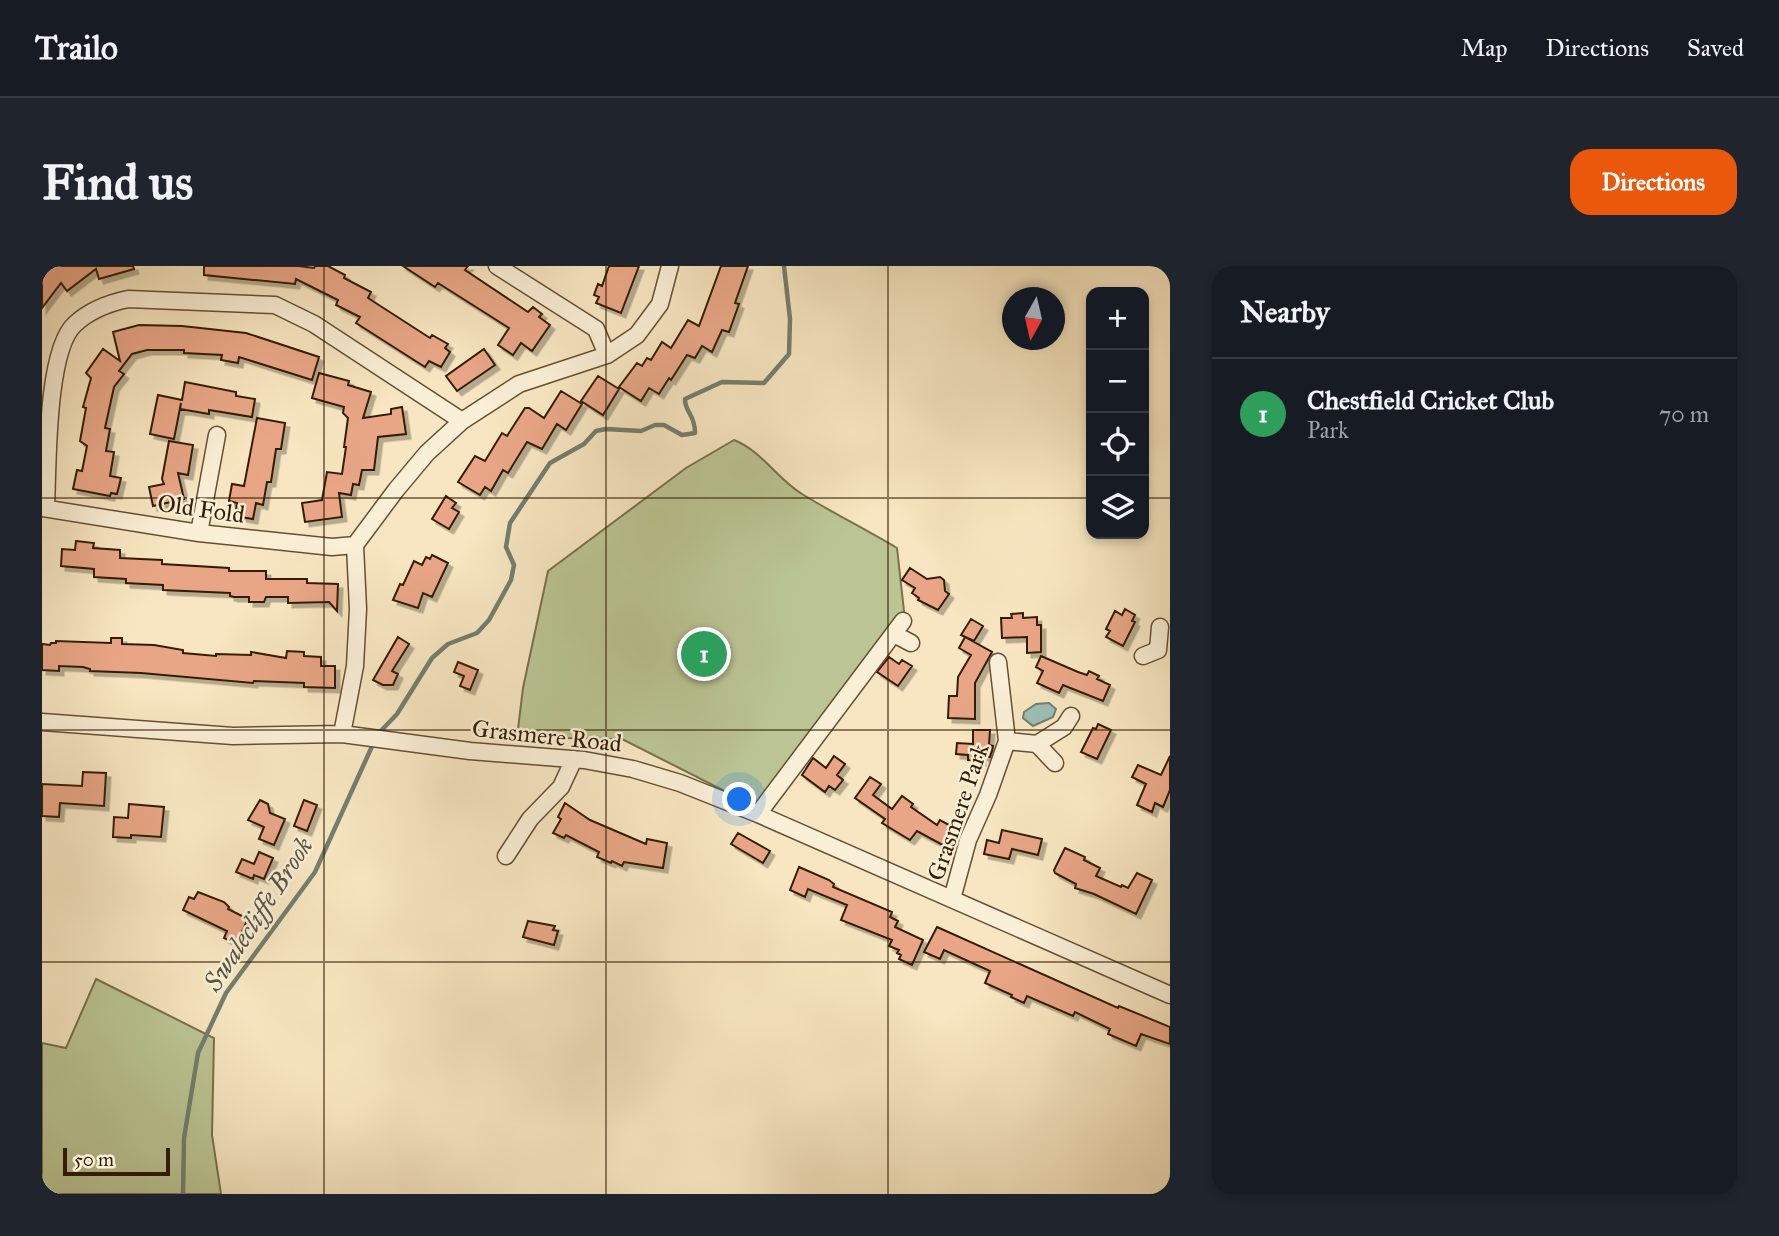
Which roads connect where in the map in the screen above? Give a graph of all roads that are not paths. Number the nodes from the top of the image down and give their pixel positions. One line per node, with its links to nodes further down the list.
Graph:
1 (497, 266): 3 (street)
2 (670, 266): 3 (street)
3 (607, 355): 4 (street)
4 (462, 421): 6 (street); 8 (street)
5 (217, 435): 7 (street)
6 (44, 508): 7 (street, Old Fold)
7 (199, 533): 8 (street, Old Fold)
8 (355, 545): 15 (street)
9 (1160, 627): 11 (street)
10 (911, 643): 20 (street)
11 (1157, 655)
12 (998, 662): 16 (street, Grasmere Park)
13 (1071, 716): 17 (street)
14 (42, 722): 15 (street, Grasmere Road)
15 (342, 734): 18 (street, Grasmere Road)
16 (1007, 741): 17 (street, Grasmere Park); 22 (street, Grasmere Park)
17 (1037, 744): 19 (street)
18 (574, 759): 20 (street, Grasmere Road); 21 (street)
19 (1055, 763)
20 (758, 814): 22 (street, Grasmere Road)
21 (506, 856)
22 (952, 899): 23 (street, Grasmere Road)
23 (1170, 995)

